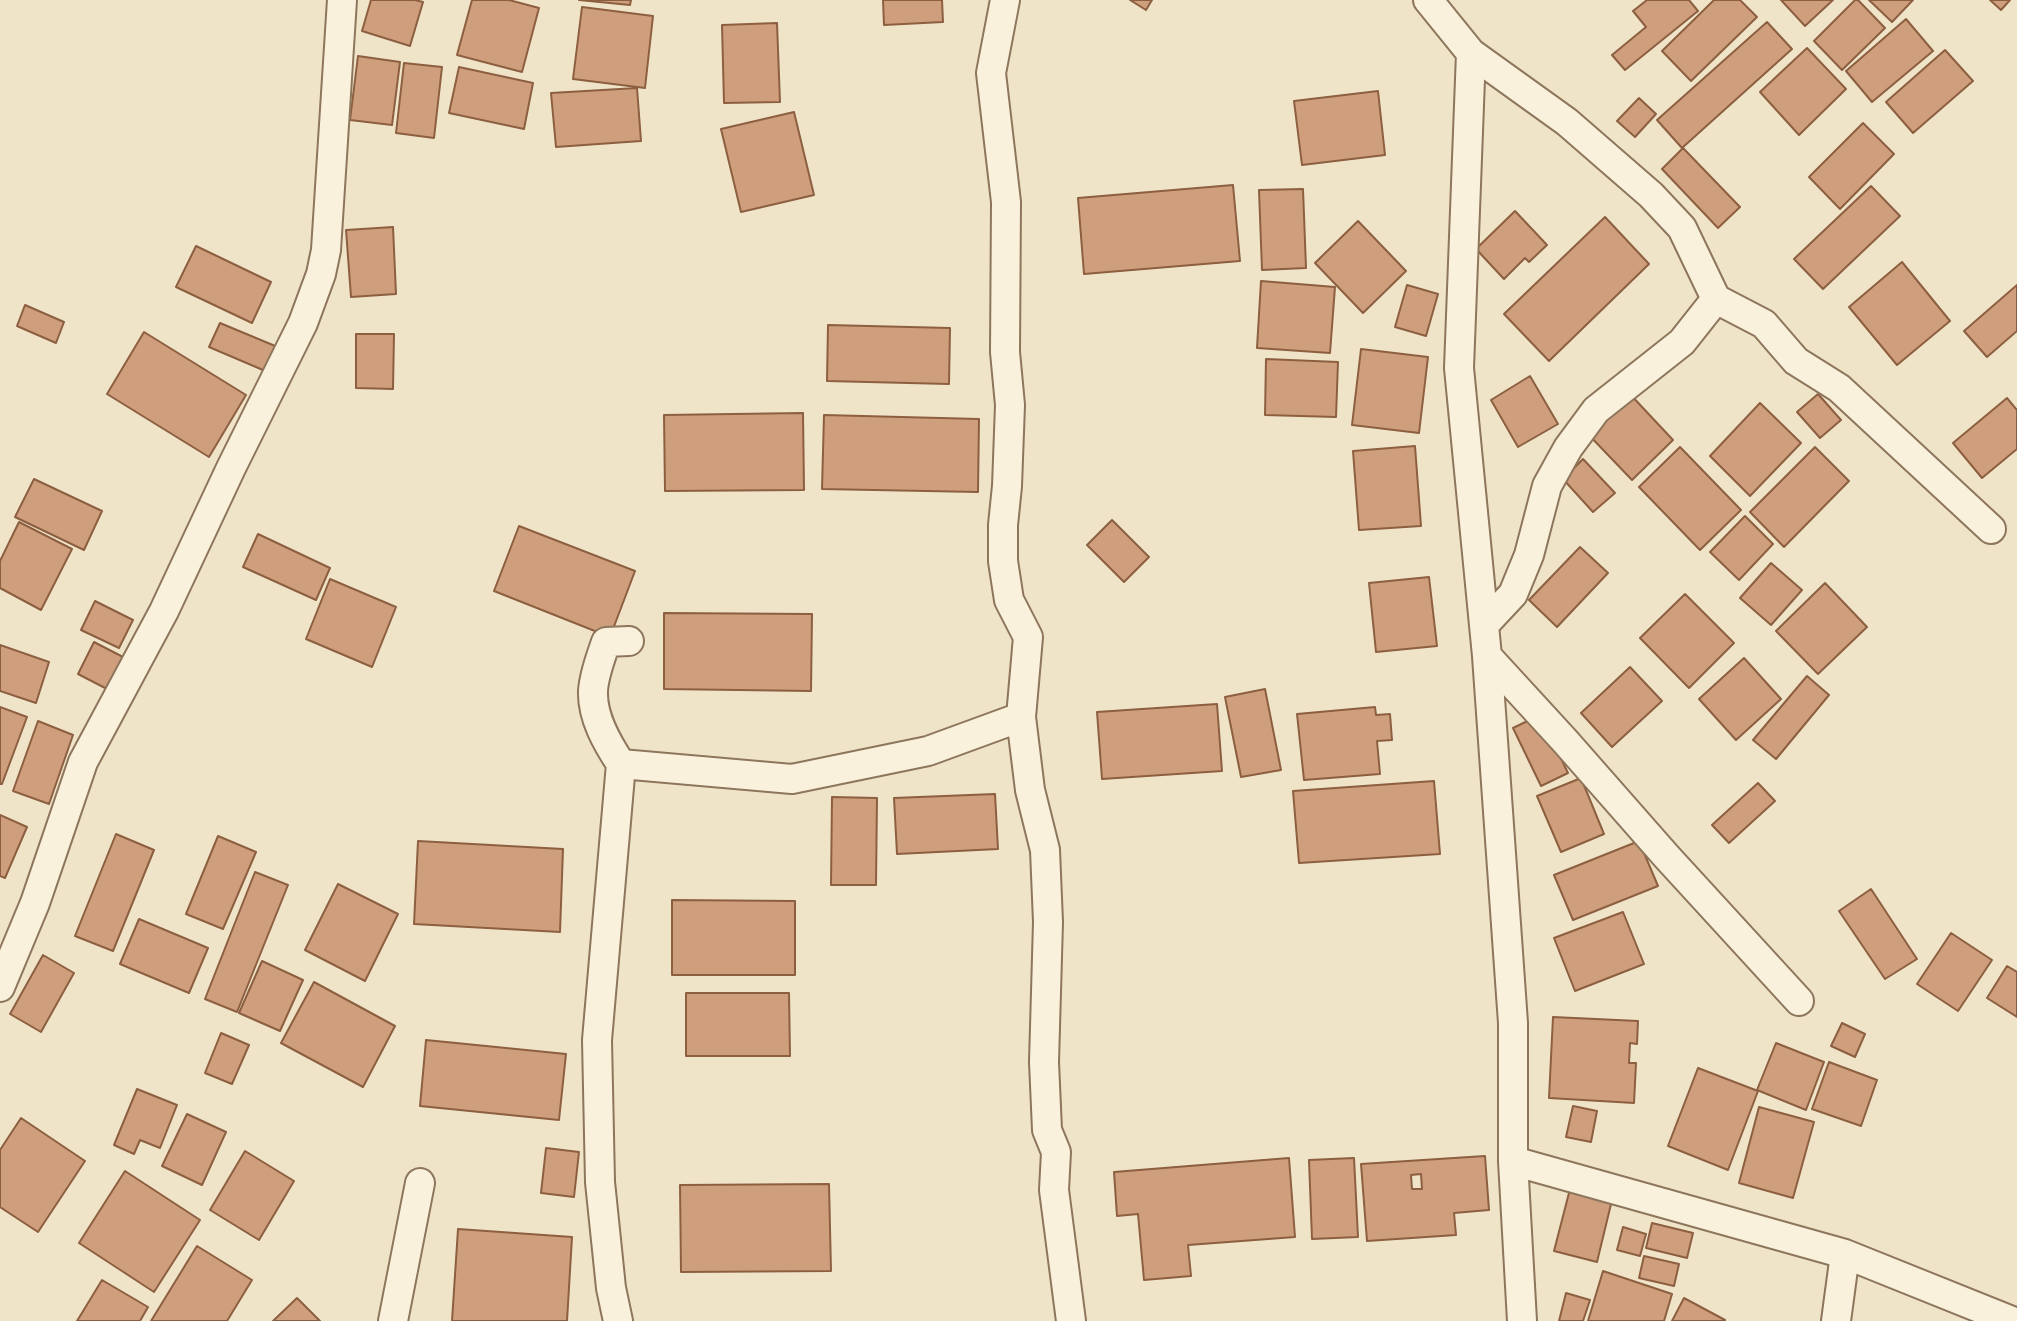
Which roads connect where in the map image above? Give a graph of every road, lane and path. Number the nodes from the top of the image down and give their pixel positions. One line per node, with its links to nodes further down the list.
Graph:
1 (342, 0): 12 (street)
2 (1005, 0): 10 (street)
3 (1428, 0): 4 (street)
4 (1471, 52): 5 (street); 7 (street)
5 (1716, 299): 6 (street); 7 (street)
6 (1991, 529)
7 (1484, 625): 9 (street)
8 (629, 641): 11 (street)
9 (1487, 656): 13 (street); 14 (street)
10 (1021, 717): 11 (street); 19 (street)
11 (621, 764): 18 (street)
12 (0, 988)
13 (1799, 1001)
14 (1513, 1161): 16 (street); 20 (street)
15 (420, 1183): 17 (street)
16 (1845, 1254): 21 (street); 22 (street)
17 (393, 1321)
18 (618, 1321)
19 (1071, 1321)
20 (1522, 1321)
21 (1836, 1321)
22 (2012, 1321)

